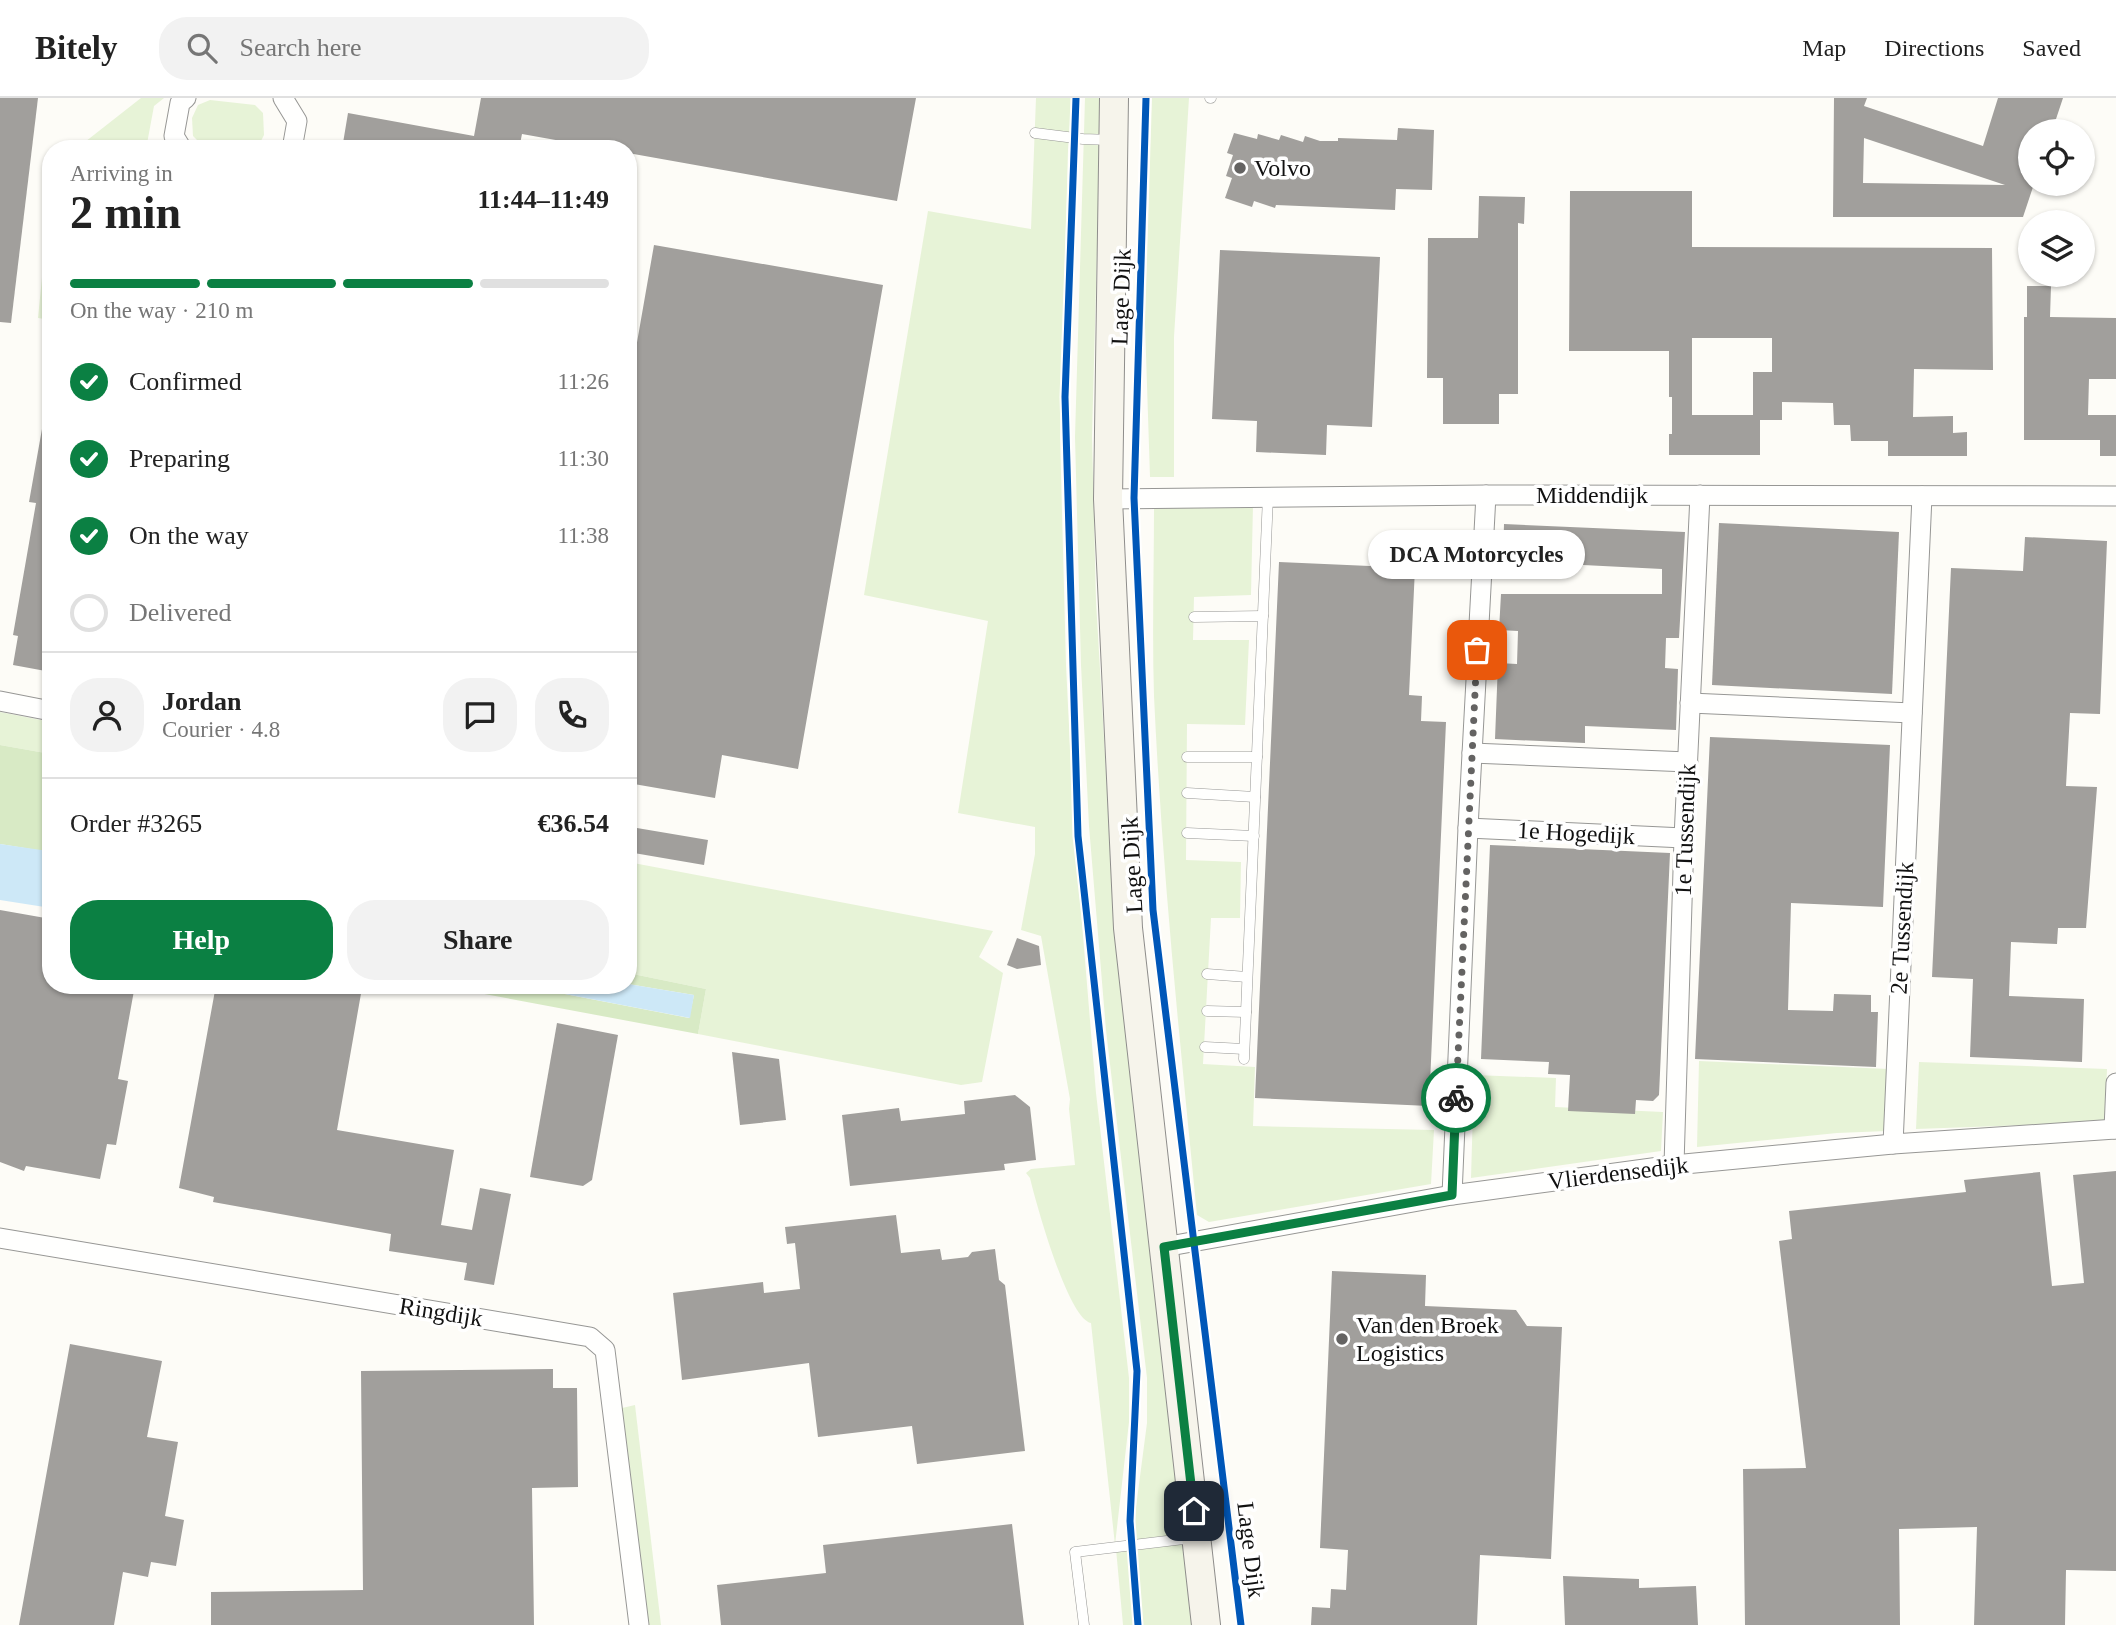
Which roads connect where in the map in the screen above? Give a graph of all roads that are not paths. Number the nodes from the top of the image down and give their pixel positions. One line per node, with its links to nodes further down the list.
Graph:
1 (186, 98): 5 (street)
2 (283, 98): 6 (street)
3 (1114, 98): 7 (main road, Lage Dijk)
4 (1035, 132): 7 (lane)
5 (176, 140)
6 (294, 140)
7 (1113, 140): 13 (main road, Lage Dijk)
8 (1486, 495): 9 (street, Middendijk); 10 (street, Middendijk); 20 (street)
9 (1700, 495): 11 (street, Middendijk); 17 (street, 1e Tussendijk)
10 (1268, 496): 13 (street, Middendijk); 14 (lane)
11 (1922, 496): 12 (street, Middendijk); 19 (street, 2e Tussendijk)
12 (2116, 496)
13 (1108, 499): 41 (main road, Lage Dijk)
14 (1263, 616): 15 (lane); 22 (lane)
15 (1194, 617)
16 (0, 701): 18 (street)
17 (1690, 703): 19 (street); 23 (street, 1e Tussendijk)
18 (42, 709)
19 (1912, 713): 37 (street, 2e Tussendijk)
20 (1472, 753): 23 (street); 26 (street)
21 (1187, 757): 22 (lane)
22 (1257, 758): 25 (lane)
23 (1688, 762): 29 (street, 1e Tussendijk)
24 (1187, 793): 25 (lane)
25 (1255, 797): 28 (lane)
26 (1468, 828): 29 (street, 1e Hogedijk); 39 (street)
27 (1187, 833): 28 (lane)
28 (1254, 835): 31 (lane)
29 (1684, 838): 38 (street, 1e Tussendijk)
30 (1207, 974): 31 (lane)
31 (1247, 977): 33 (lane)
32 (1207, 1011): 33 (lane)
33 (1246, 1012): 34 (lane)
34 (1205, 1048)
35 (2116, 1083): 36 (street)
36 (2115, 1129): 37 (street, Vlierdensedijk)
37 (1893, 1144): 38 (street, Vlierdensedijk)
38 (1674, 1165): 39 (street, Vlierdensedijk)
39 (1452, 1195): 41 (street, Vlierdensedijk)
40 (0, 1238): 43 (street, Ringdijk)
41 (1164, 1247): 42 (main road, Lage Dijk)
42 (1196, 1538): 44 (lane); 45 (main road, Lage Dijk)
43 (639, 1625)
44 (1084, 1625)
45 (1206, 1625)

